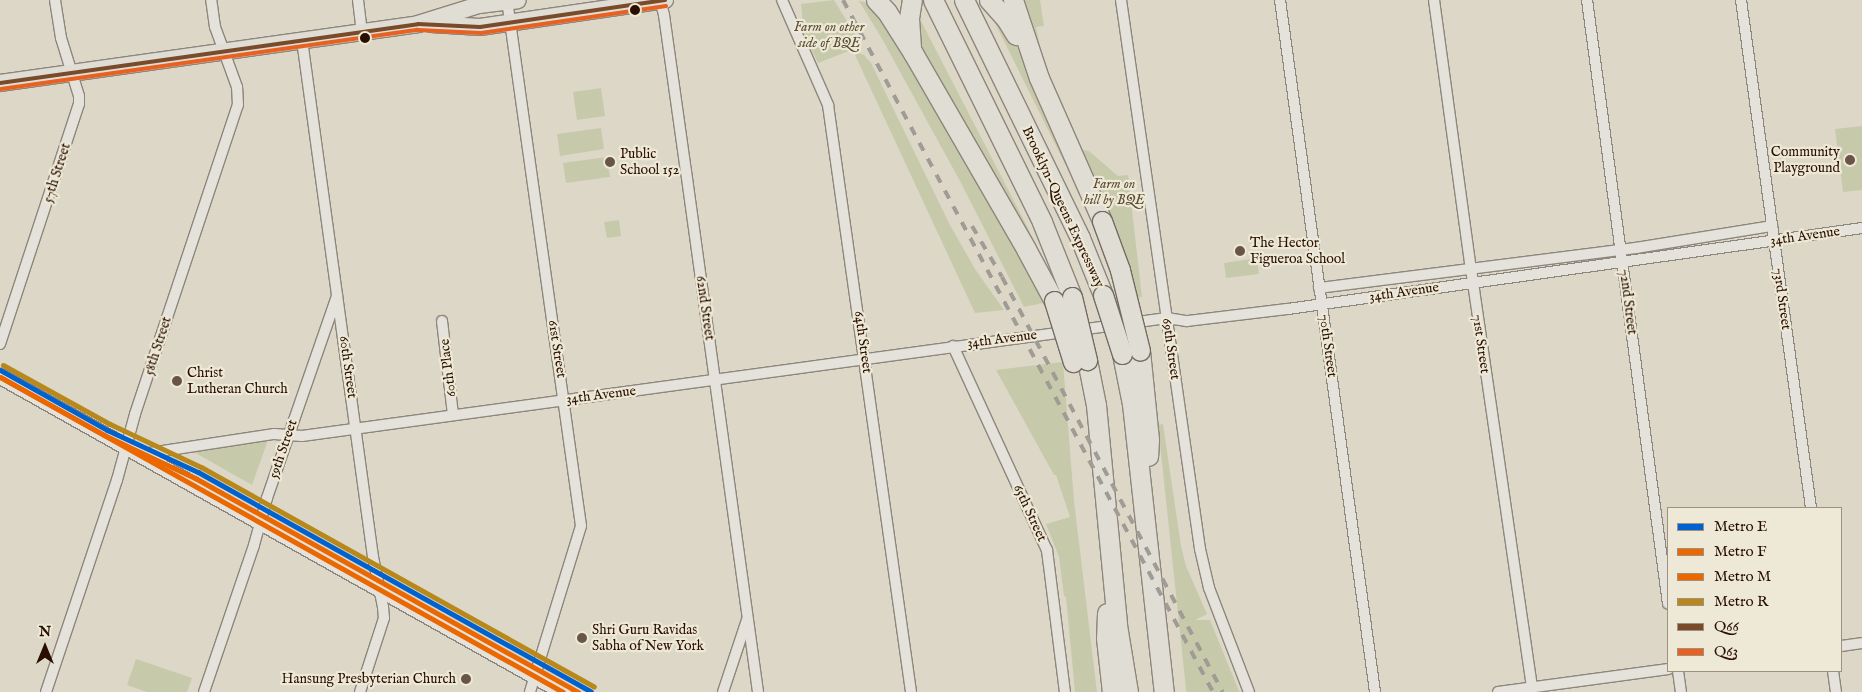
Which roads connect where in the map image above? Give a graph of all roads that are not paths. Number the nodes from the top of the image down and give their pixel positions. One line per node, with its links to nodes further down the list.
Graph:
1 (55, 0): 25 (street, 57th Street)
2 (212, 0): 23 (street, 58th Street)
3 (358, 0): 21 (street)
4 (511, 0): 19 (street, 61st Street); 20 (main road)
5 (660, 0): 6 (main road); 19 (main road); 46 (street, 62nd Street)
6 (665, 0)
7 (782, 0): 44 (street, 64th Street)
8 (876, 0): 24 (highway)
9 (912, 0): 24 (highway)
10 (933, 0): 37 (highway, Brooklyn-Queens Expressway)
11 (989, 0): 26 (highway)
12 (1013, 0): 26 (highway)
13 (1122, 0): 39 (street, 69th Street)
14 (1280, 0): 35 (street, 70th Street)
15 (1434, 0): 33 (street, 71st Street)
16 (1587, 0): 31 (street, 72nd Street)
17 (1741, 0): 28 (street, 73rd Street)
18 (968, 8): 43 (highway, Brooklyn-Queens Expressway, bridge)
19 (511, 22): 20 (main road); 47 (street, 61st Street)
20 (418, 24): 21 (main road)
21 (362, 31): 22 (main road)
22 (302, 40): 23 (main road); 36 (street, 60th Street)
23 (225, 51): 25 (main road); 51 (street, 58th Street)
24 (913, 53): 37 (highway)
25 (71, 71): 27 (main road); 41 (street, 57th Street)
26 (1039, 78): 43 (highway, bridge)
27 (0, 83)
28 (1772, 226): 30 (street, 73rd Street); 31 (street, 34th Avenue)
29 (1862, 228): 30 (street, 34th Avenue)
30 (1774, 240): 32 (street, 34th Avenue); 53 (street, 73rd Street)
31 (1621, 250): 32 (street, 72nd Street); 33 (street, 34th Avenue)
32 (1623, 261): 34 (street, 34th Avenue); 57 (street, 72nd Street)
33 (1471, 269): 34 (street, 71st Street); 35 (street, 34th Avenue)
34 (1472, 282): 38 (street, 34th Avenue); 66 (street, 71st Street)
35 (1319, 288): 38 (street, 70th Street)
36 (338, 293): 49 (street, 60th Street); 50 (street, 59th Street)
37 (1063, 299): 55 (highway, bridge)
38 (1321, 303): 39 (street, 34th Avenue); 81 (street, 70th Street)
39 (1167, 318): 42 (street, 34th Avenue); 80 (street, 69th Street)
40 (442, 321): 48 (street, 60th Place)
41 (0, 344)
42 (953, 346): 44 (street, 34th Avenue); 75 (street, 65th Street)
43 (1131, 353): 61 (highway)
44 (865, 358): 46 (street, 34th Avenue); 74 (street, 64th Street)
45 (0, 376): 51 (main road)
46 (715, 380): 47 (street, 34th Avenue); 58 (street, 62nd Street)
47 (565, 400): 48 (street, 34th Avenue); 65 (street, 61st Street)
48 (453, 414): 49 (street, 34th Avenue)
49 (356, 428): 50 (street, 34th Avenue); 56 (street, 60th Street)
50 (288, 435): 52 (street, 34th Avenue); 54 (street, 59th Street)
51 (126, 446): 52 (main road); 67 (street, 58th Street)
52 (143, 454): 54 (main road)
53 (1811, 507)
54 (261, 521): 56 (main road); 68 (street, 59th Street)
55 (1110, 554): 76 (highway); 77 (highway)
56 (380, 589): 65 (main road); 69 (street, 60th Street)
57 (1667, 596)
58 (748, 617): 72 (street, 62nd Street); 73 (street, 62nd Street)
59 (1862, 644): 60 (street)
60 (1842, 646)
61 (1158, 647): 78 (highway); 79 (highway)
62 (1667, 669): 66 (street)
63 (1678, 672): 83 (street)
64 (1833, 672): 84 (street)
65 (535, 676): 70 (street, 61st Street); 71 (main road)
66 (1532, 688): 82 (street)
67 (46, 692)
68 (204, 692)
69 (360, 692)
70 (530, 692)
71 (563, 692)
72 (723, 692)
73 (758, 692)
74 (912, 692)
75 (1066, 692)
76 (1112, 692)
77 (1128, 692)
78 (1164, 692)
79 (1176, 692)
80 (1249, 692)
81 (1375, 692)
82 (1498, 692)
83 (1681, 692)
84 (1836, 692)

